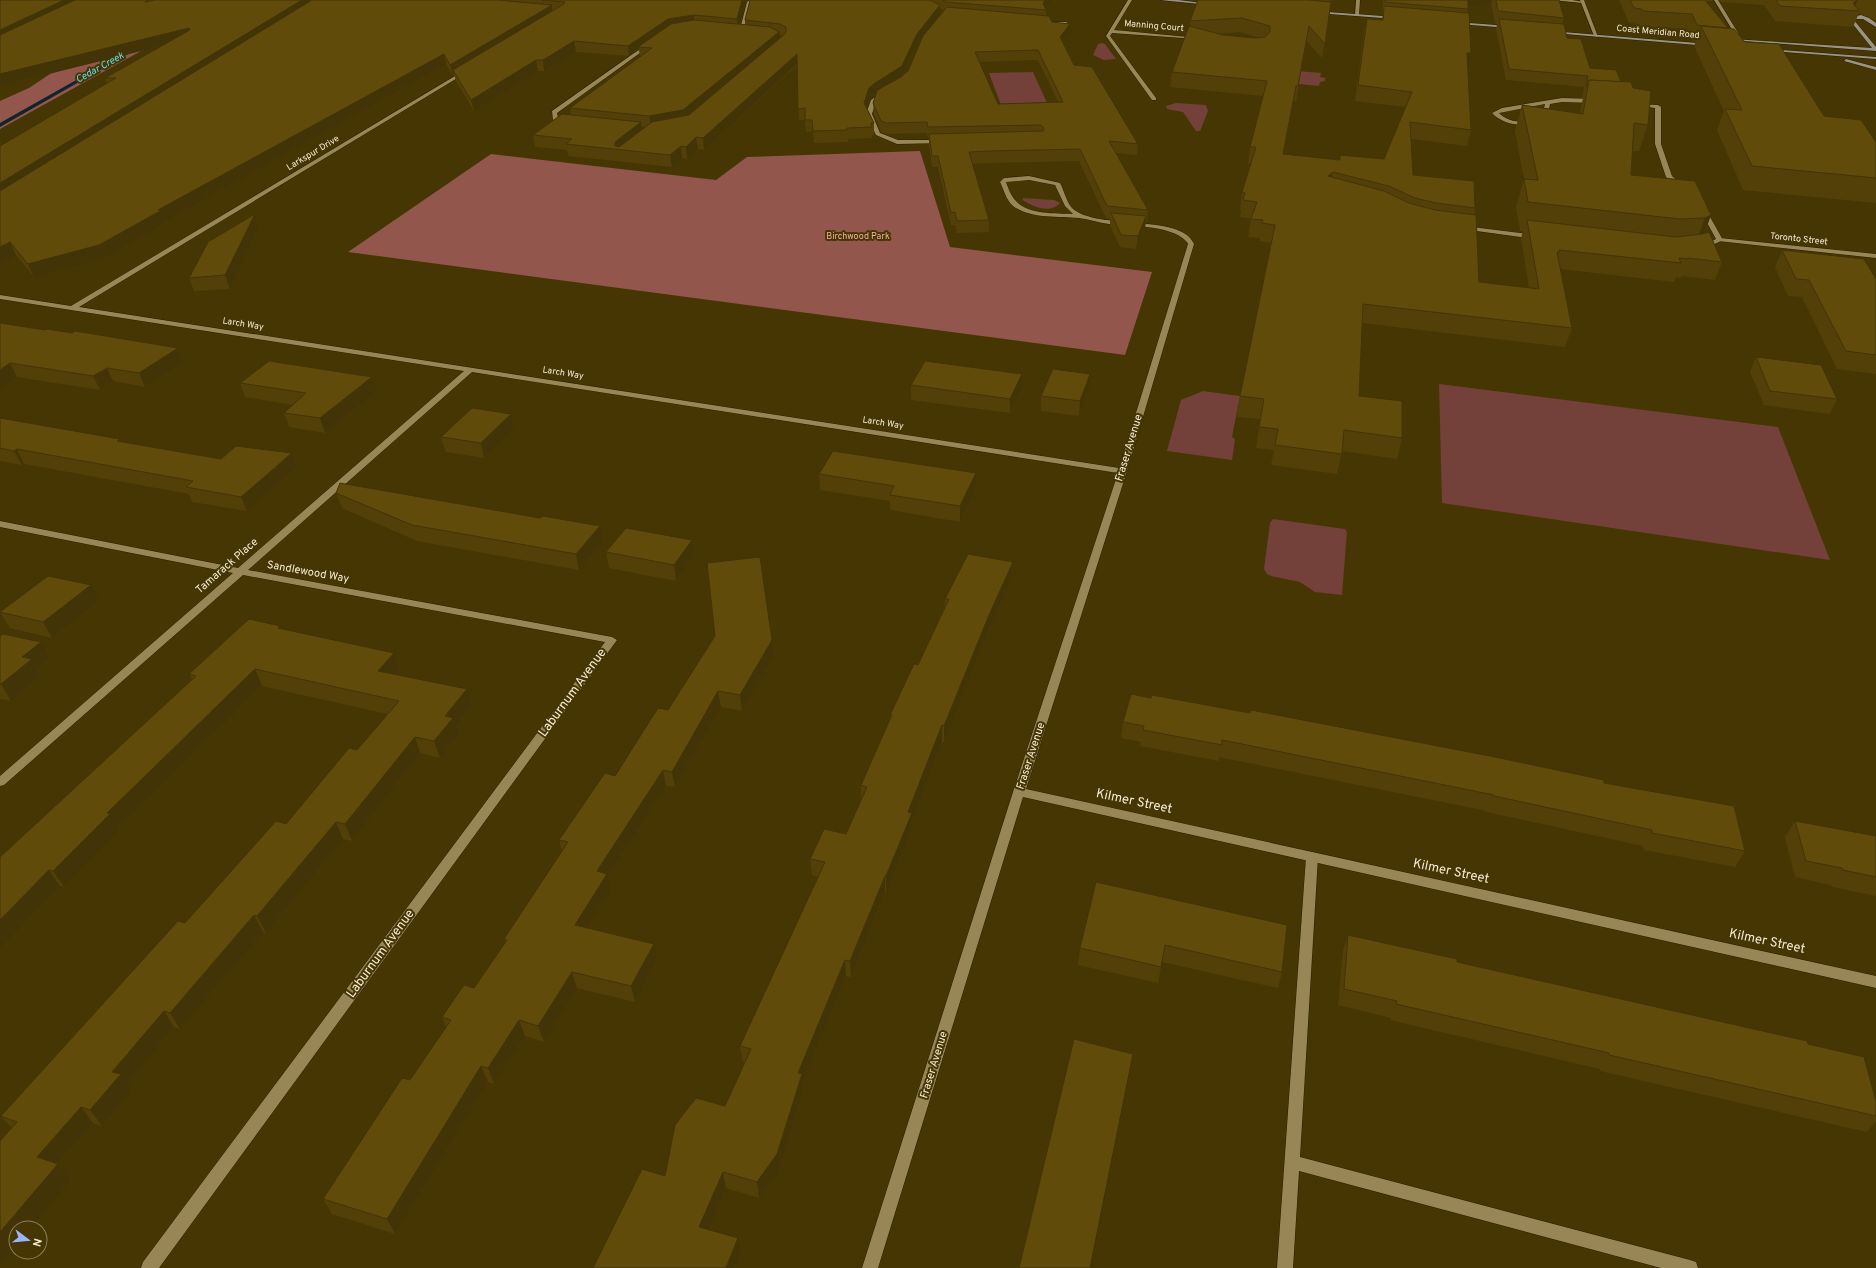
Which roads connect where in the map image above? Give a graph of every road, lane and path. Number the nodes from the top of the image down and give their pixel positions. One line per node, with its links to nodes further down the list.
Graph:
1 (752, 0): 20 (street)
2 (1130, 0): 18 (street)
3 (1162, 0): 8 (main road)
4 (1358, 0): 10 (street)
5 (1554, 0): 7 (street)
6 (1716, 0): 26 (street)
7 (1582, 1): 22 (street)
8 (1216, 4)
9 (1308, 11): 10 (main road)
10 (1357, 15): 11 (main road)
11 (1403, 18)
12 (1449, 22): 16 (main road)
13 (1039, 23): 14 (street)
14 (1066, 23)
15 (1876, 26): 30 (main road)
16 (1517, 27)
17 (1548, 30): 22 (main road, Coast Meridian Road)
18 (1111, 31): 24 (street, Manning Court); 36 (street)
19 (733, 32): 20 (street)
20 (741, 32): 21 (street)
21 (748, 33)
22 (1595, 33): 23 (main road, Coast Meridian Road); 28 (main road, Coast Meridian Road)
23 (1679, 36)
24 (1202, 39)
25 (1726, 39): 26 (main road)
26 (1741, 40): 30 (main road)
27 (652, 44): 40 (street)
28 (1718, 45)
29 (1761, 49): 31 (main road)
30 (1876, 50)
31 (1823, 54): 32 (main road); 34 (main road)
32 (1876, 58)
33 (474, 67): 51 (street, Larkspur Drive)
34 (1876, 69)
35 (890, 89): 41 (street)
36 (1154, 99)
37 (1548, 102): 37 (street); 38 (street)
38 (1601, 102)
39 (1629, 104): 42 (street)
40 (572, 123)
41 (952, 142)
42 (1687, 192)
43 (1699, 202): 47 (street)
44 (1083, 216): 44 (street); 53 (street, Fraser Avenue)
45 (1453, 227): 46 (street)
46 (1543, 238)
47 (1720, 240): 48 (street); 49 (street, Toronto Street)
48 (1693, 251)
49 (1876, 256)
50 (0, 297): 51 (street, Larch Way)
51 (73, 308): 52 (street, Larch Way)
52 (471, 369): 53 (street, Larch Way); 55 (street, Tamarack Place)
53 (1123, 471): 58 (street, Fraser Avenue)
54 (0, 524): 55 (street, Sandlewood Way)
55 (239, 572): 56 (street, Sandlewood Way); 57 (street, Tamarack Place)
56 (612, 640): 62 (street, Laburnum Avenue)
57 (0, 782)
58 (1019, 792): 59 (street, Kilmer Street); 63 (street, Fraser Avenue)
59 (1312, 857): 60 (street, Kilmer Street); 61 (street)
60 (1876, 982)
61 (1292, 1162): 64 (street); 65 (street)
62 (149, 1268)
63 (870, 1268)
64 (1285, 1268)
65 (1690, 1268)

